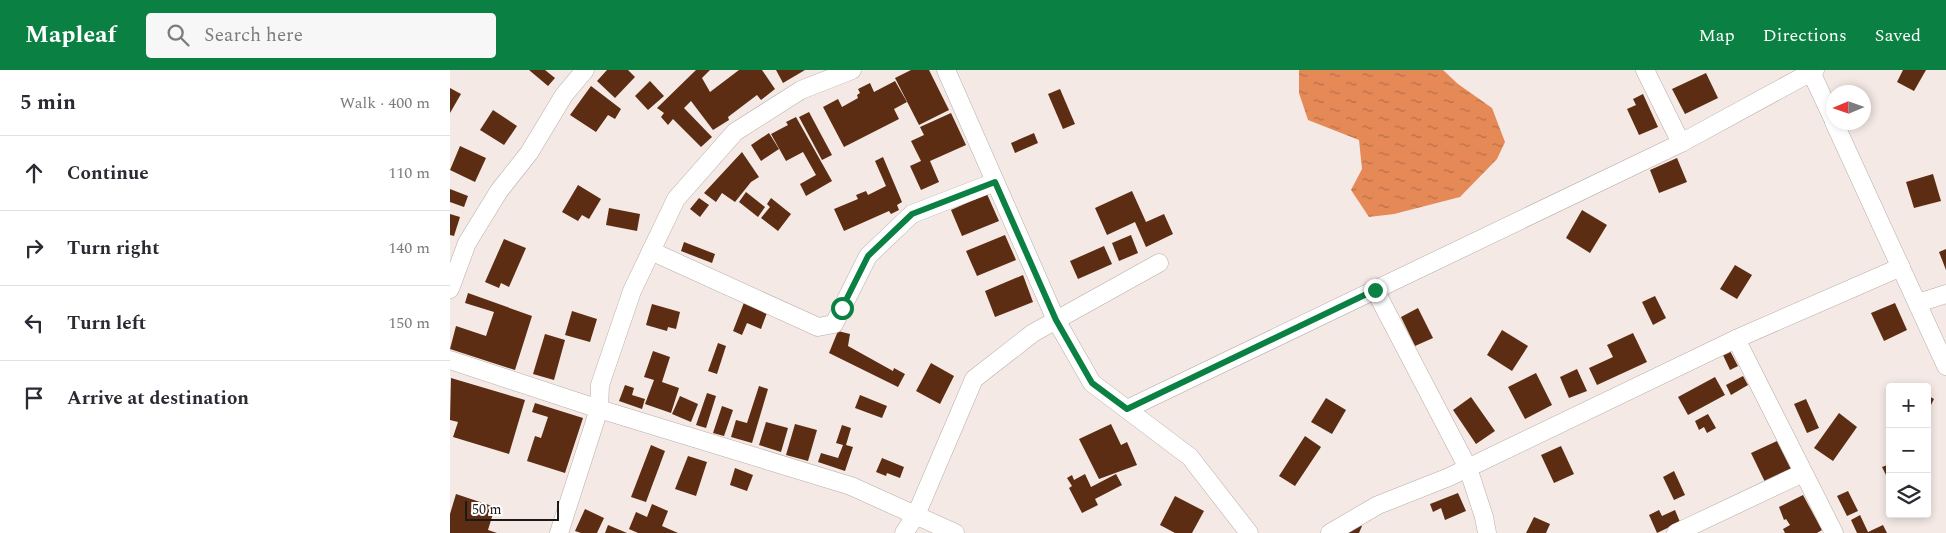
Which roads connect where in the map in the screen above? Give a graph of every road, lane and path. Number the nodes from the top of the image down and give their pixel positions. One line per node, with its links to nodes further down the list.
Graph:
1 (585, 70): 13 (street)
2 (852, 70): 10 (street)
3 (946, 70): 9 (street)
4 (1645, 70): 8 (street)
5 (1812, 71): 6 (street); 8 (street)
6 (1826, 103)
7 (1838, 130): 12 (street)
8 (1681, 143): 14 (street)
9 (995, 182): 10 (street); 17 (street)
10 (651, 251): 21 (street)
11 (1158, 264): 17 (street)
12 (1900, 267): 16 (street); 18 (street)
13 (450, 290)
14 (1375, 290): 22 (street); 23 (street)
15 (1946, 294): 16 (street)
16 (1918, 303): 20 (street)
17 (1056, 320): 22 (street); 25 (street)
18 (1736, 339): 23 (street); 24 (street)
19 (450, 360): 21 (street)
20 (1946, 366)
21 (599, 409): 25 (street); 26 (street)
22 (1127, 409): 29 (street)
23 (1468, 468): 30 (street); 31 (street)
24 (1803, 473): 32 (street); 33 (street)
25 (916, 515): 27 (street); 28 (street)
26 (559, 533)
27 (904, 533)
28 (955, 533)
29 (1249, 533)
30 (1330, 533)
31 (1486, 533)
32 (1676, 533)
33 (1834, 533)

